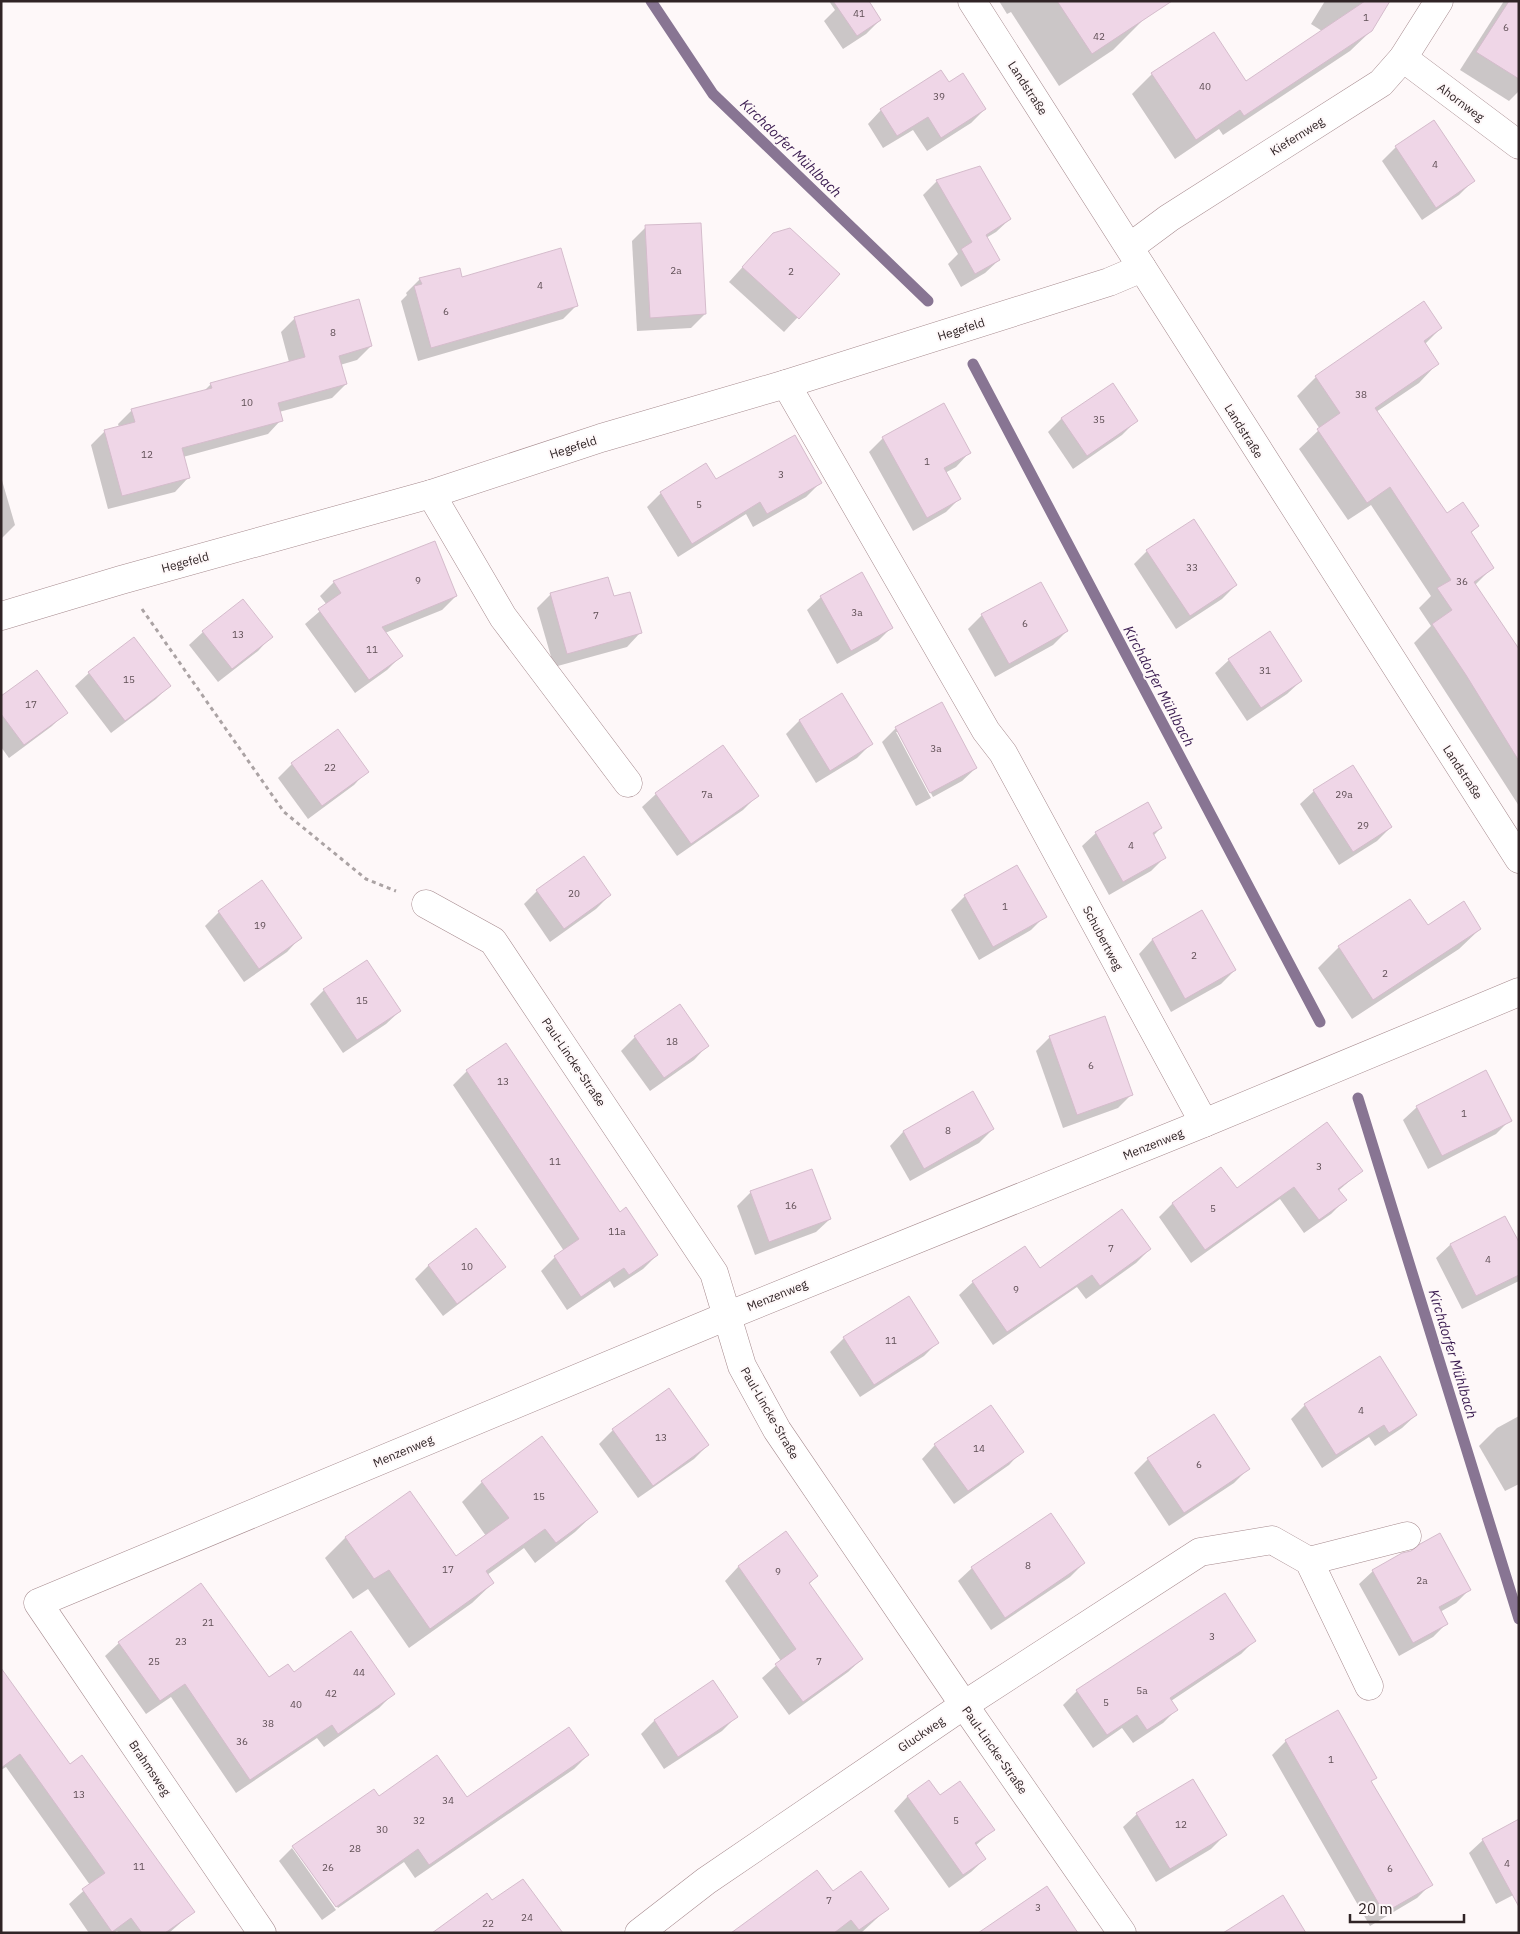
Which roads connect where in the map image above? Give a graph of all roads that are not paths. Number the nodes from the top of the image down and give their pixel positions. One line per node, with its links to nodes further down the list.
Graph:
1 (972, 1): 5 (street, Landstraße)
2 (1439, 1): 3 (street, Kiefernweg)
3 (1403, 58): 4 (street, Ahornweg); 5 (street, Kiefernweg)
4 (1519, 145)
5 (1136, 257): 6 (street, Hegefeld); 10 (street, Landstraße)
6 (786, 384): 7 (street, Hegefeld); 13 (street, Schubertweg)
7 (431, 494): 8 (street, Hegefeld); 9 (street)
8 (1, 616)
9 (628, 783)
10 (1519, 859)
11 (426, 904): 14 (street, Paul-Lincke-Straße)
12 (1519, 992): 13 (street, Menzenweg)
13 (1204, 1123): 14 (street, Menzenweg)
14 (727, 1316): 17 (street, Menzenweg); 19 (street, Paul-Lincke-Straße)
15 (1407, 1536): 16 (street)
16 (1308, 1560): 18 (street); 19 (street, Gluckweg)
17 (38, 1603): 20 (street, Brahmsweg)
18 (1369, 1686)
19 (964, 1705): 21 (street, Gluckweg); 22 (street, Paul-Lincke-Straße)
20 (262, 1933)
21 (639, 1933)
22 (1122, 1933)

